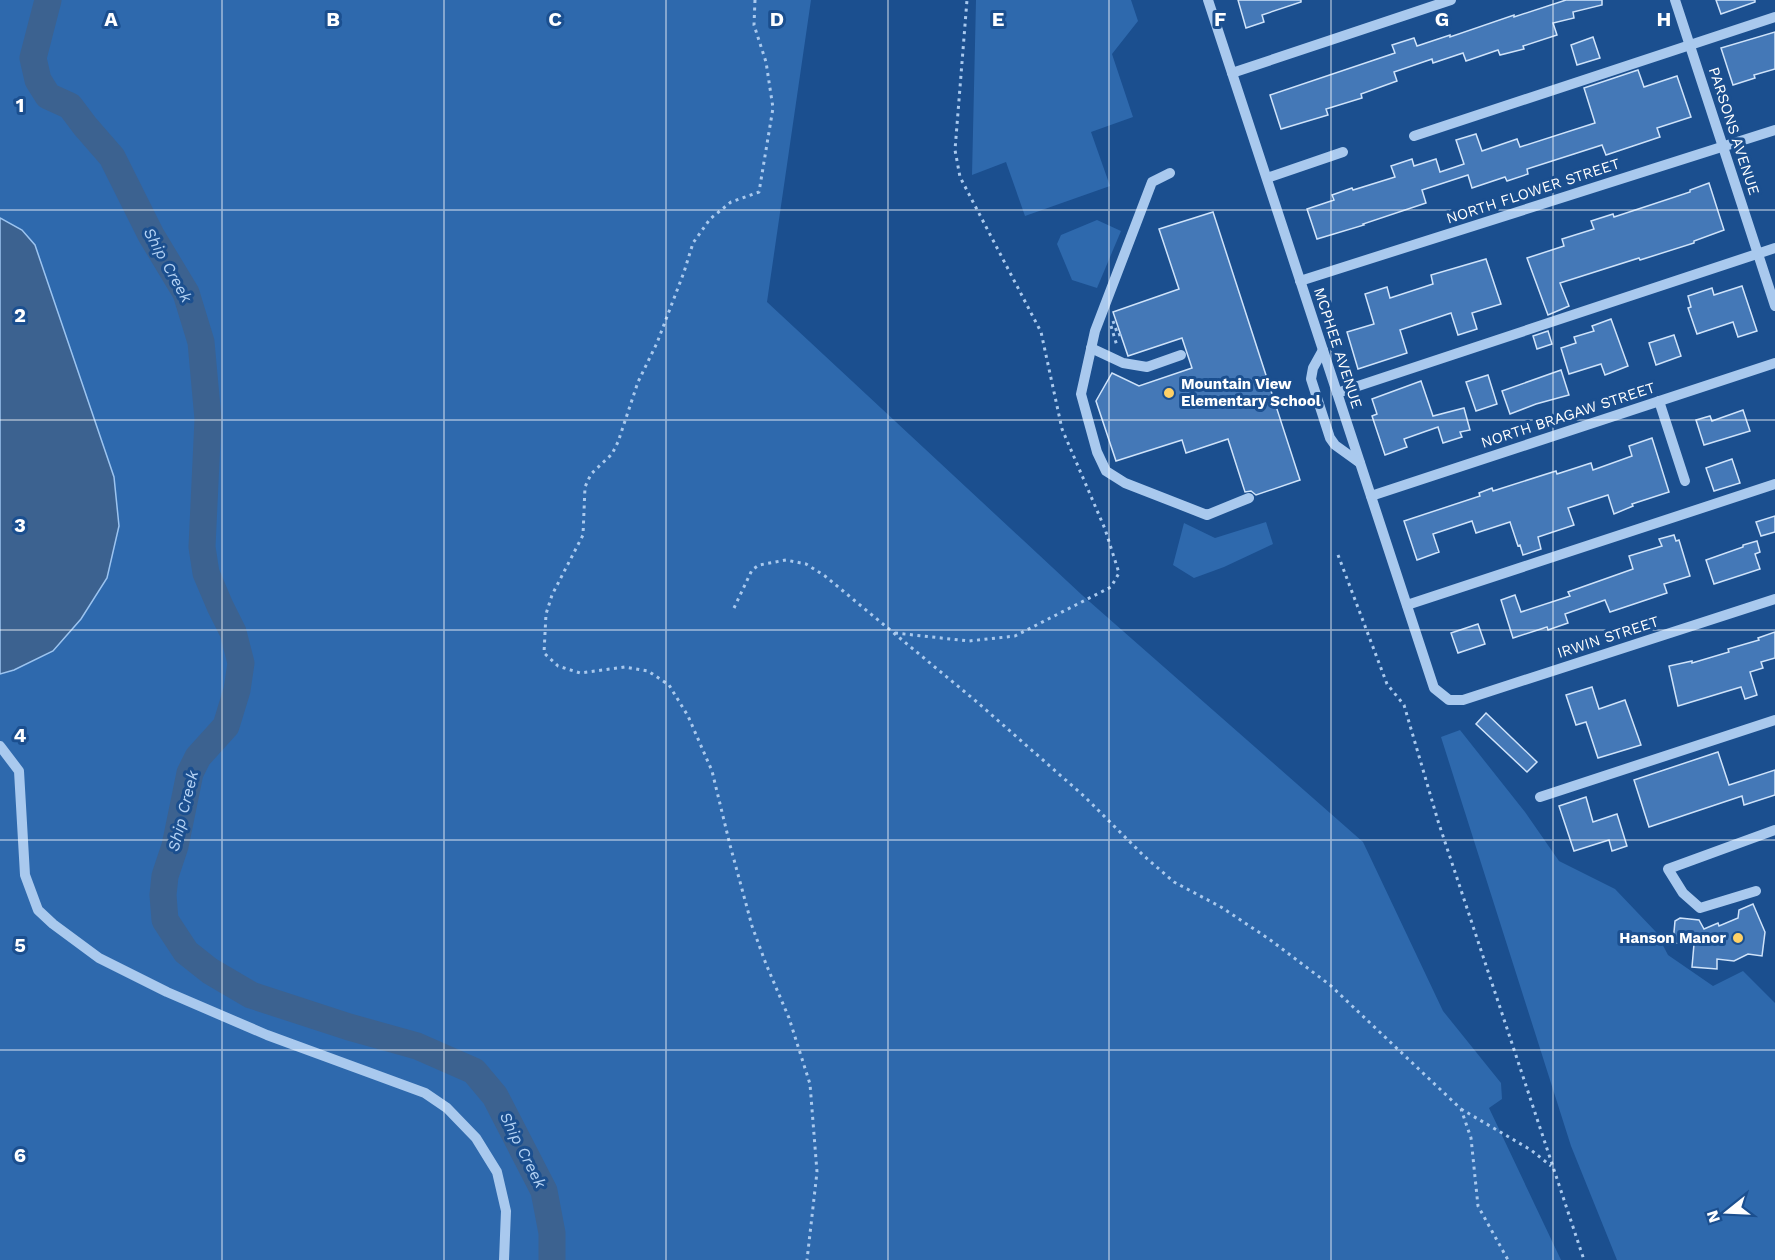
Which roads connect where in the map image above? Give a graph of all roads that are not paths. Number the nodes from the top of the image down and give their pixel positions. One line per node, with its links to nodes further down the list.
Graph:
1 (1208, 0): 6 (street, MCPHEE AVENUE)
2 (1451, 0): 6 (street)
3 (1675, 0): 5 (street, PARSONS AVENUE)
4 (1775, 17): 5 (street)
5 (1690, 46): 8 (street); 9 (street, PARSONS AVENUE)
6 (1232, 73): 12 (street, MCPHEE AVENUE)
7 (1775, 130): 9 (street, NORTH FLOWER STREET)
8 (1414, 136)
9 (1723, 147): 14 (street, PARSONS AVENUE); 15 (street, NORTH FLOWER STREET)
10 (1342, 152): 12 (street)
11 (1170, 173): 17 (street)
12 (1267, 178): 15 (street, MCPHEE AVENUE)
13 (1775, 248): 14 (street)
14 (1758, 253): 16 (street, PARSONS AVENUE); 21 (street)
15 (1300, 281): 18 (street, MCPHEE AVENUE)
16 (1775, 306)
17 (1091, 348): 19 (street); 27 (street)
18 (1323, 350): 21 (street, MCPHEE AVENUE); 23 (street)
19 (1181, 355)
20 (1775, 363): 22 (street, NORTH BRAGAW STREET)
21 (1337, 393): 23 (street, MCPHEE AVENUE)
22 (1659, 401): 24 (street); 26 (street, NORTH BRAGAW STREET)
23 (1360, 463): 26 (street, MCPHEE AVENUE)
24 (1685, 481)
25 (1775, 484): 29 (street)
26 (1371, 496): 29 (street, MCPHEE AVENUE)
27 (1249, 498)
28 (1775, 599): 30 (street, IRWIN STREET)
29 (1407, 605): 30 (street, MCPHEE AVENUE)
30 (1449, 700)
31 (1775, 720): 33 (street)
32 (0, 746): 36 (street)
33 (1539, 797)
34 (1775, 830): 35 (street)
35 (1756, 891)
36 (504, 1260)

